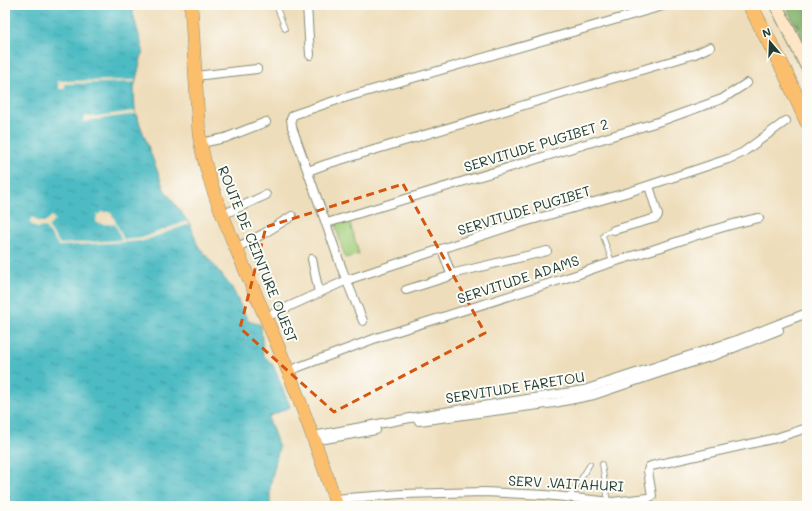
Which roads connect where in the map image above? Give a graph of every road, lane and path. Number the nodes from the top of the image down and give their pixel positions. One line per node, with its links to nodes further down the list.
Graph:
1 (191, 5): 2 (street); 14 (main road, ROUTE DE CEINTURE OUEST)
2 (194, 5)
3 (276, 5): 9 (lane)
4 (307, 5): 11 (street)
5 (666, 5): 21 (street)
6 (750, 5): 18 (highway)
7 (761, 5): 16 (highway)
8 (776, 5): 12 (main road)
9 (285, 29)
10 (710, 47): 21 (street)
11 (310, 55)
12 (807, 67)
13 (257, 69): 14 (street)
14 (195, 76): 20 (main road, ROUTE DE CEINTURE OUEST)
15 (747, 83): 27 (street, SERVITUDE PUGIBET 2)
16 (807, 96)
17 (786, 121): 22 (street, SERVITUDE PUGIBET)
18 (807, 121)
19 (266, 122): 20 (street)
20 (201, 143): 24 (main road, ROUTE DE CEINTURE OUEST)
21 (308, 171): 27 (street)
22 (649, 186): 28 (street); 30 (street, SERVITUDE PUGIBET)
23 (266, 195): 24 (street)
24 (222, 215): 29 (main road, ROUTE DE CEINTURE OUEST)
25 (292, 216): 29 (street)
26 (758, 218): 33 (street, SERVITUDE ADAMS)
27 (327, 223): 35 (street)
28 (614, 230): 33 (lane)
29 (236, 248): 39 (main road, ROUTE DE CEINTURE OUEST)
30 (443, 249): 34 (street); 35 (street, SERVITUDE PUGIBET)
31 (547, 251): 34 (street)
32 (312, 259): 37 (street)
33 (612, 262): 42 (street, SERVITUDE ADAMS)
34 (451, 274): 36 (street)
35 (347, 280): 37 (street, SERVITUDE PUGIBET); 40 (street)
36 (406, 290)
37 (319, 293): 39 (street, SERVITUDE PUGIBET)
38 (807, 313): 44 (street, SERVITUDE FARETOU)
39 (266, 317): 42 (main road, ROUTE DE CEINTURE OUEST)
40 (363, 321)
41 (779, 330): 44 (street, SERVITUDE FARETOU)
42 (288, 371): 44 (main road, ROUTE DE CEINTURE OUEST)
43 (807, 428): 48 (street, SERV .VAITAHURI)
44 (314, 438): 49 (main road, ROUTE DE CEINTURE OUEST)
45 (590, 464): 47 (lane)
46 (602, 464): 48 (lane)
47 (569, 498): 48 (street, SERV .VAITAHURI); 49 (street, SERV .VAITAHURI)
48 (608, 502)
49 (336, 503)

